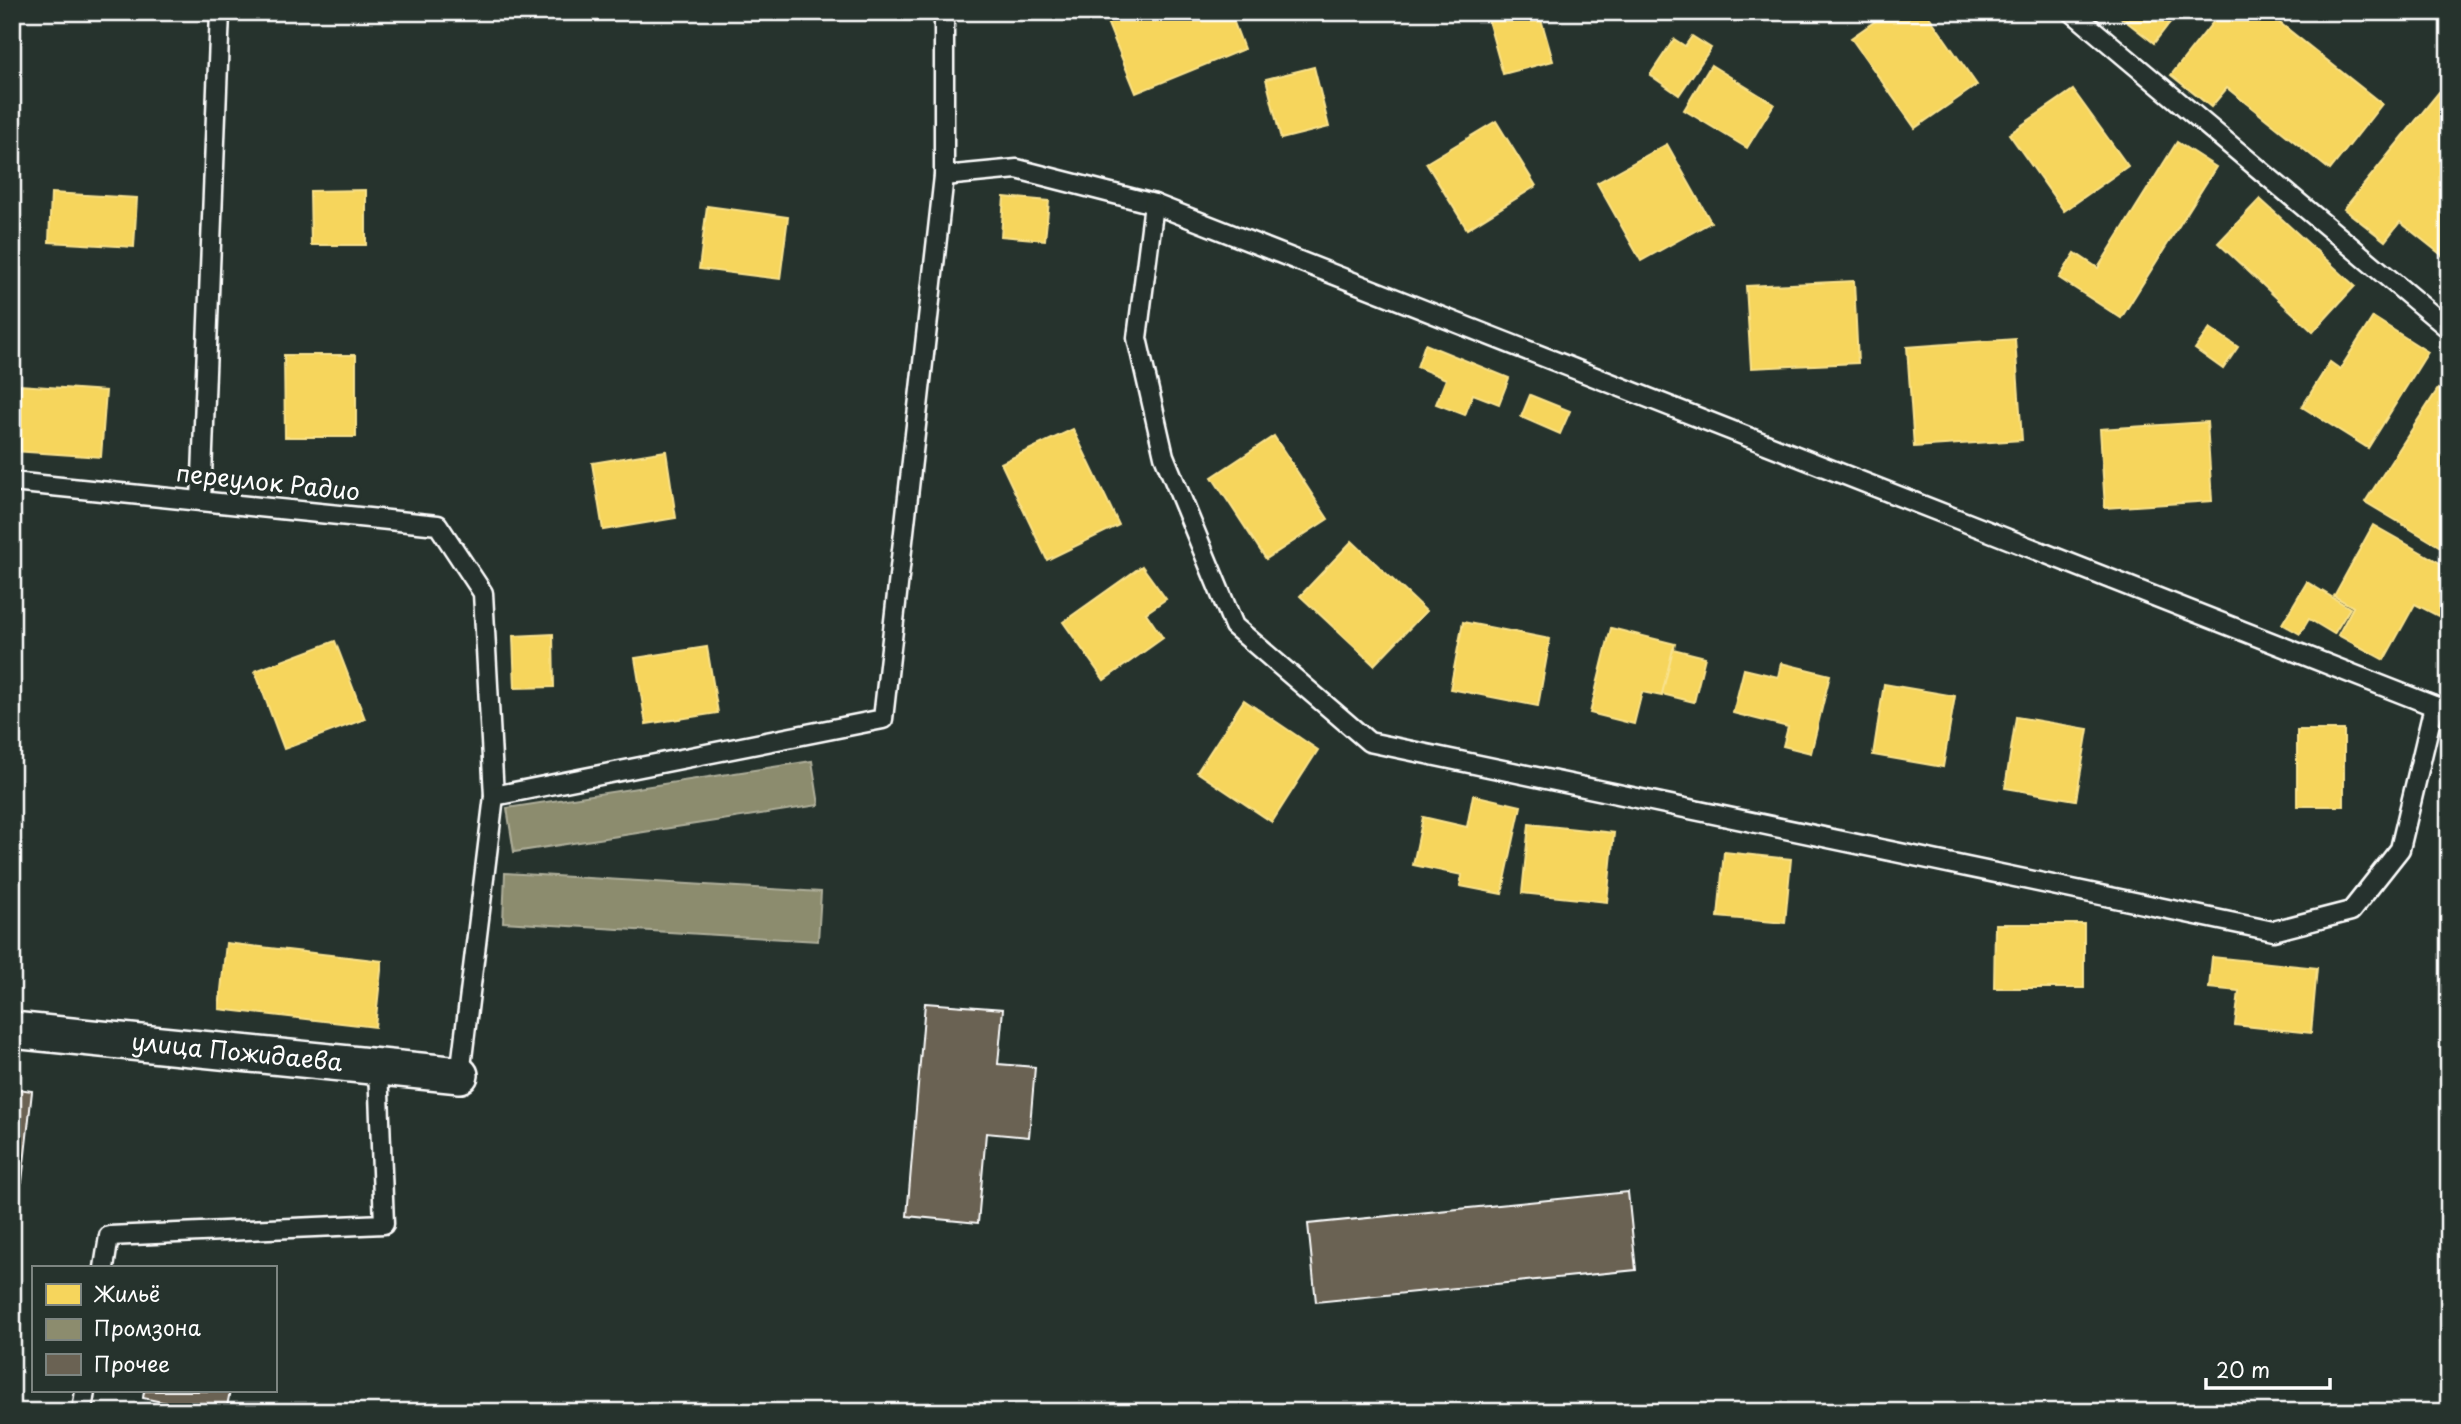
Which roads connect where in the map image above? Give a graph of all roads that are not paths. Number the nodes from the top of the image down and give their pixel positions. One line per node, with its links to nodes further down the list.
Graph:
1 (220, 12): 8 (lane)
2 (944, 12): 4 (lane)
3 (2072, 12): 6 (lane)
4 (944, 176): 5 (lane); 10 (lane)
5 (1154, 204): 9 (lane); 9 (lane)
6 (2449, 329)
7 (12, 482): 8 (lane, переулок Радио)
8 (201, 501): 10 (lane, переулок Радио)
9 (2442, 707)
10 (494, 796): 13 (lane)
11 (12, 1030): 12 (street, улица Пожидаева)
12 (379, 1067): 13 (street, улица Пожидаева); 14 (lane)
13 (460, 1075)
14 (104, 1266)
15 (85, 1392): 16 (lane)
16 (82, 1412)

